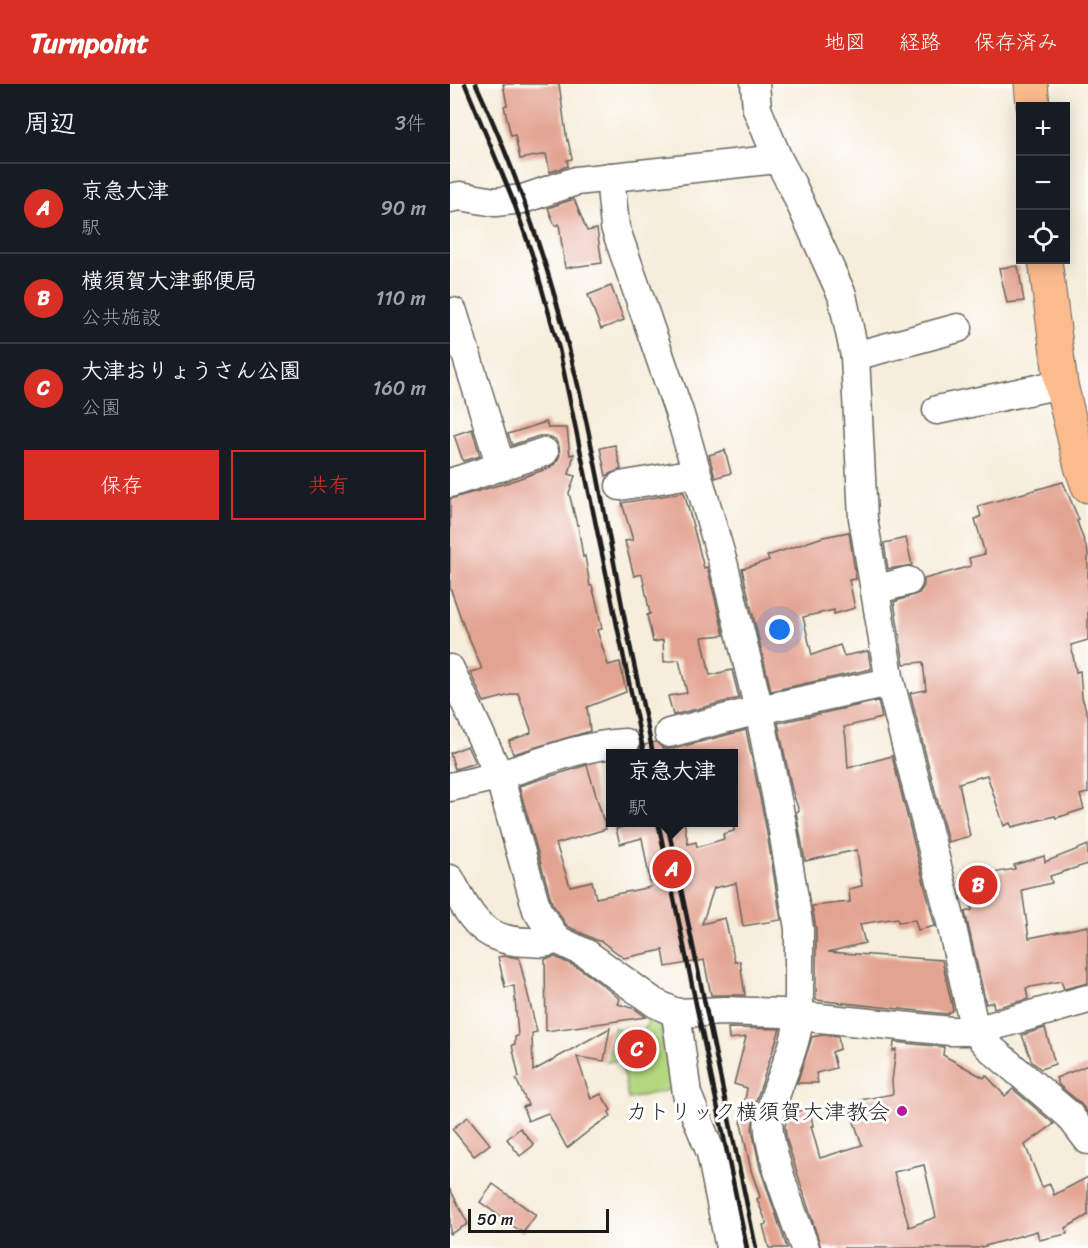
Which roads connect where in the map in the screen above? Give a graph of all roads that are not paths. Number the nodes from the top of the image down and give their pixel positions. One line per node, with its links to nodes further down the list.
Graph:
1 (755, 84): 4 (street)
2 (1031, 84): 3 (main road)
3 (1033, 102)
4 (778, 159): 5 (street); 10 (street)
5 (610, 177): 6 (street); 16 (street)
6 (450, 198)
7 (1046, 264): 12 (main road)
8 (453, 312): 11 (street)
9 (958, 328): 10 (street)
10 (855, 356): 21 (street)
11 (461, 376): 15 (street)
12 (1061, 384): 13 (street); 19 (main road)
13 (936, 411)
14 (544, 453): 15 (street)
15 (501, 467): 17 (street)
16 (695, 473): 18 (street); 24 (street)
17 (450, 483)
18 (620, 486)
19 (1088, 486)
20 (909, 581): 21 (street)
21 (875, 590): 23 (street)
22 (450, 671): 27 (street)
23 (890, 682): 24 (street); 34 (street)
24 (759, 710): 25 (street); 33 (street)
25 (669, 733)
26 (625, 743): 27 (street)
27 (499, 775): 28 (street); 30 (street)
28 (450, 787)
29 (450, 879): 30 (street)
30 (556, 939): 32 (street)
31 (1088, 999): 34 (street)
32 (676, 1013): 33 (street); 36 (street)
33 (799, 1016): 34 (street); 37 (street)
34 (975, 1031): 35 (street)
35 (1088, 1140)
36 (730, 1248)
37 (805, 1248)

